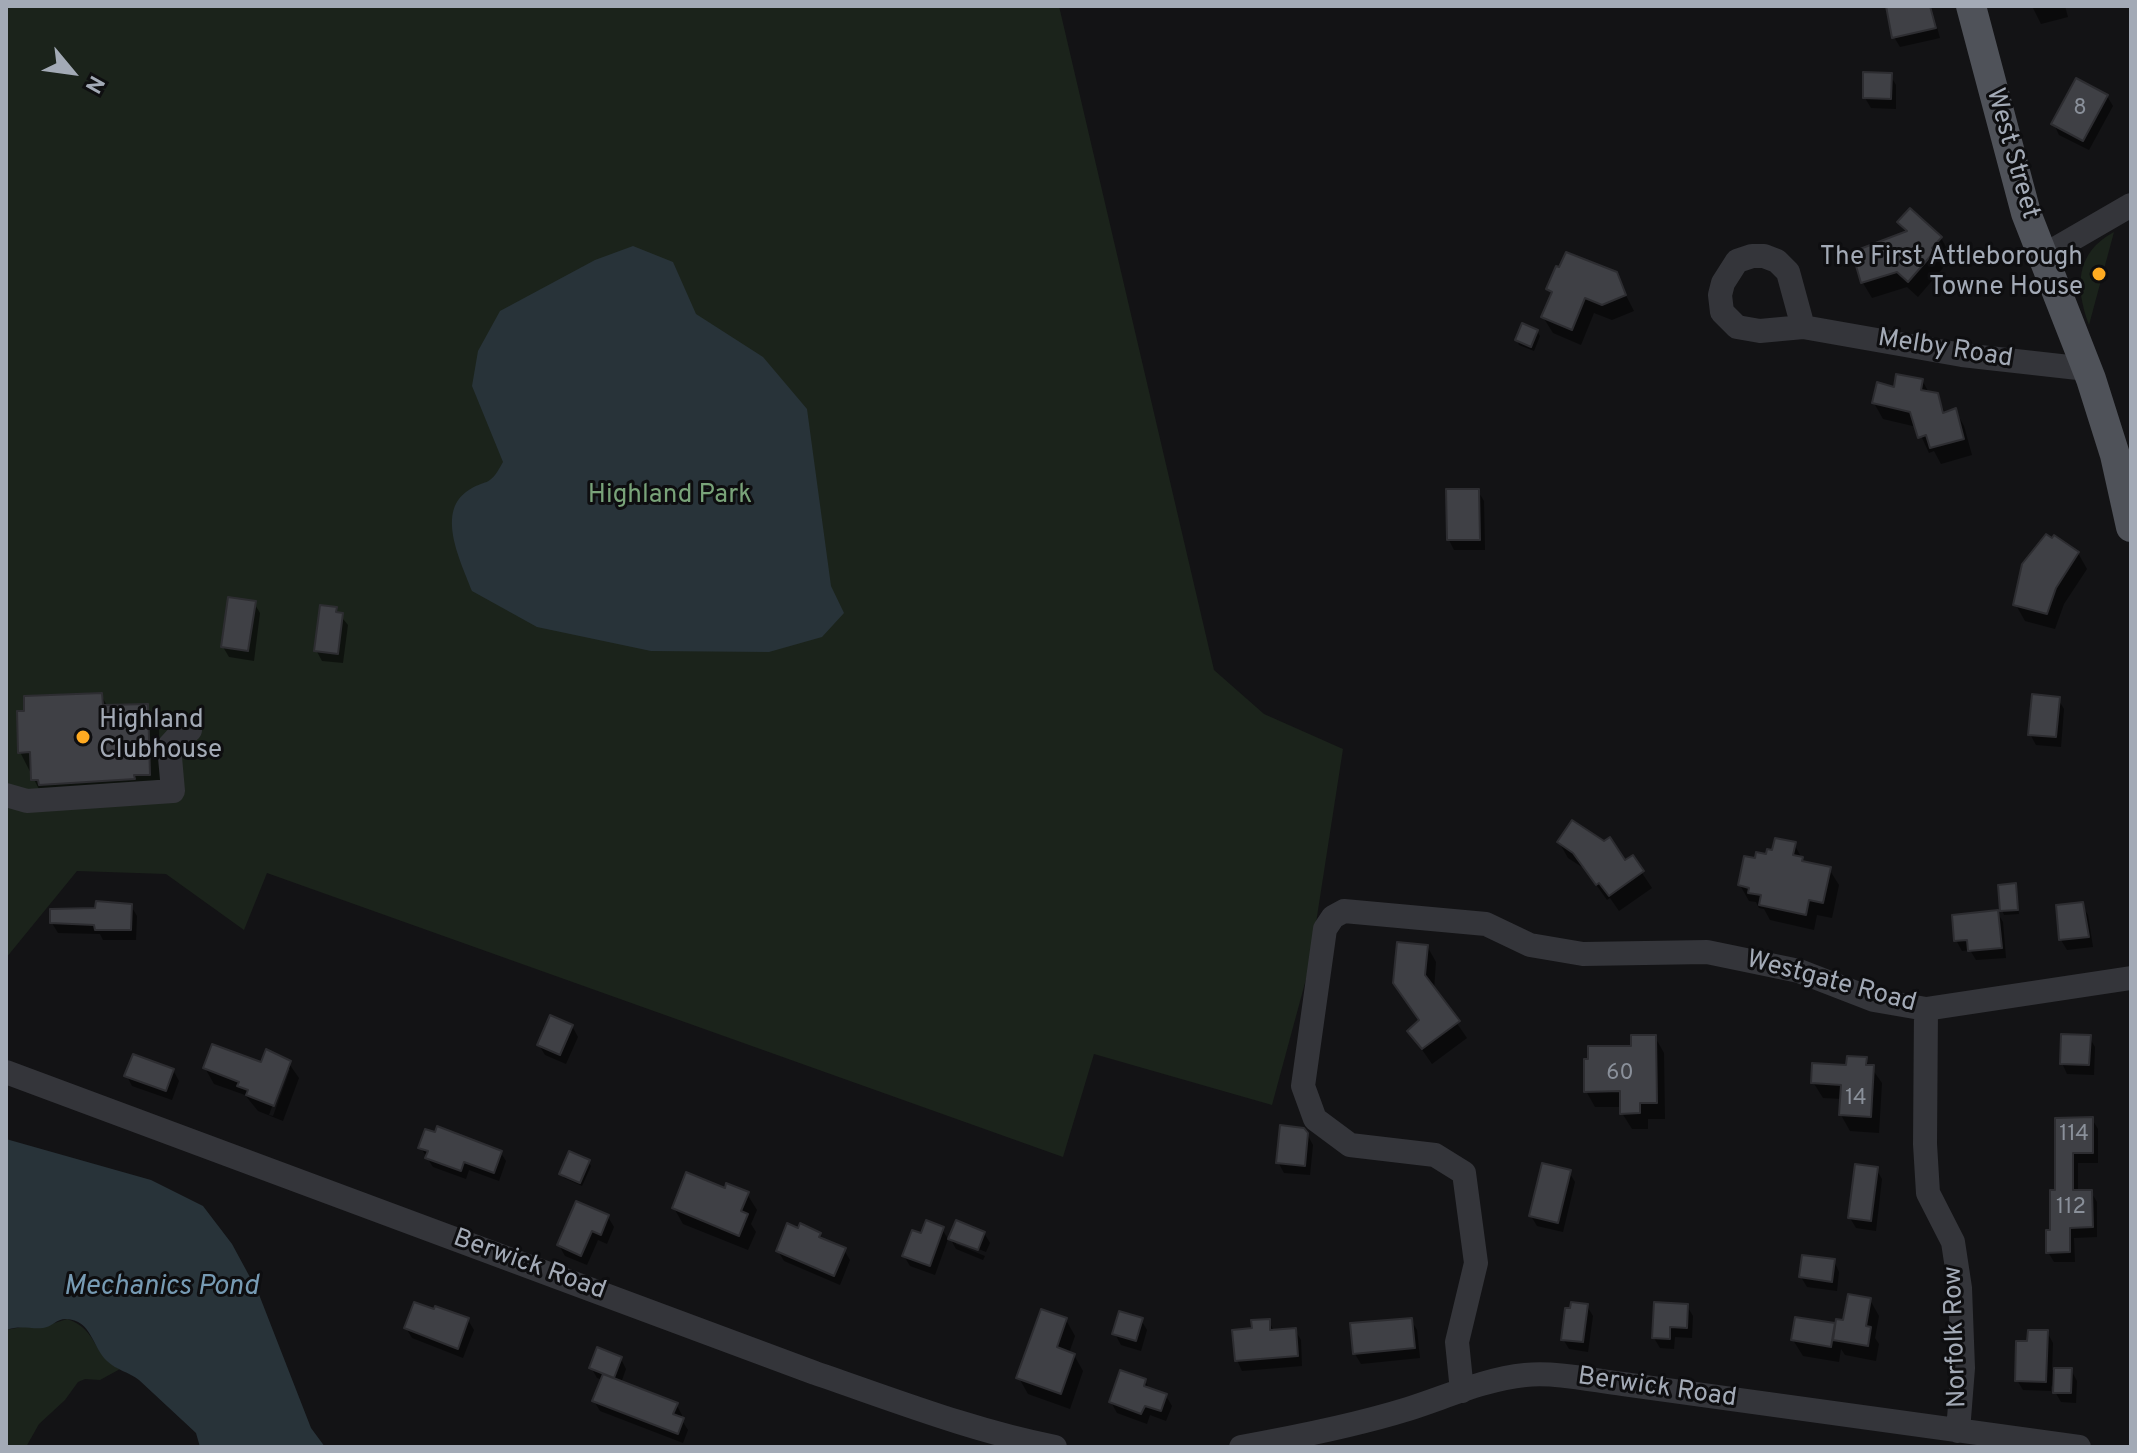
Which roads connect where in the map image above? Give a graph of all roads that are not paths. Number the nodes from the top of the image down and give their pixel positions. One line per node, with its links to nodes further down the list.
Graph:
1 (1971, 6): 3 (main road, West Street)
2 (2131, 205): 3 (street)
3 (2043, 256): 5 (main road, West Street)
4 (1803, 327): 5 (street, Melby Road)
5 (2087, 369): 6 (main road, West Street)
6 (2131, 527)
7 (190, 730): 8 (street)
8 (6, 795)
9 (2131, 978): 10 (street, Westgate Road)
10 (1926, 1009): 12 (street, Westgate Road); 13 (street, Norfolk Row)
11 (6, 1072): 15 (street, Berwick Road)
12 (1462, 1391): 13 (street, Berwick Road); 14 (street, Berwick Road)
13 (1958, 1431): 17 (street, Berwick Road)
14 (1348, 1436): 16 (street, Berwick Road)
15 (1055, 1447)
16 (1241, 1447)
17 (2079, 1447)

